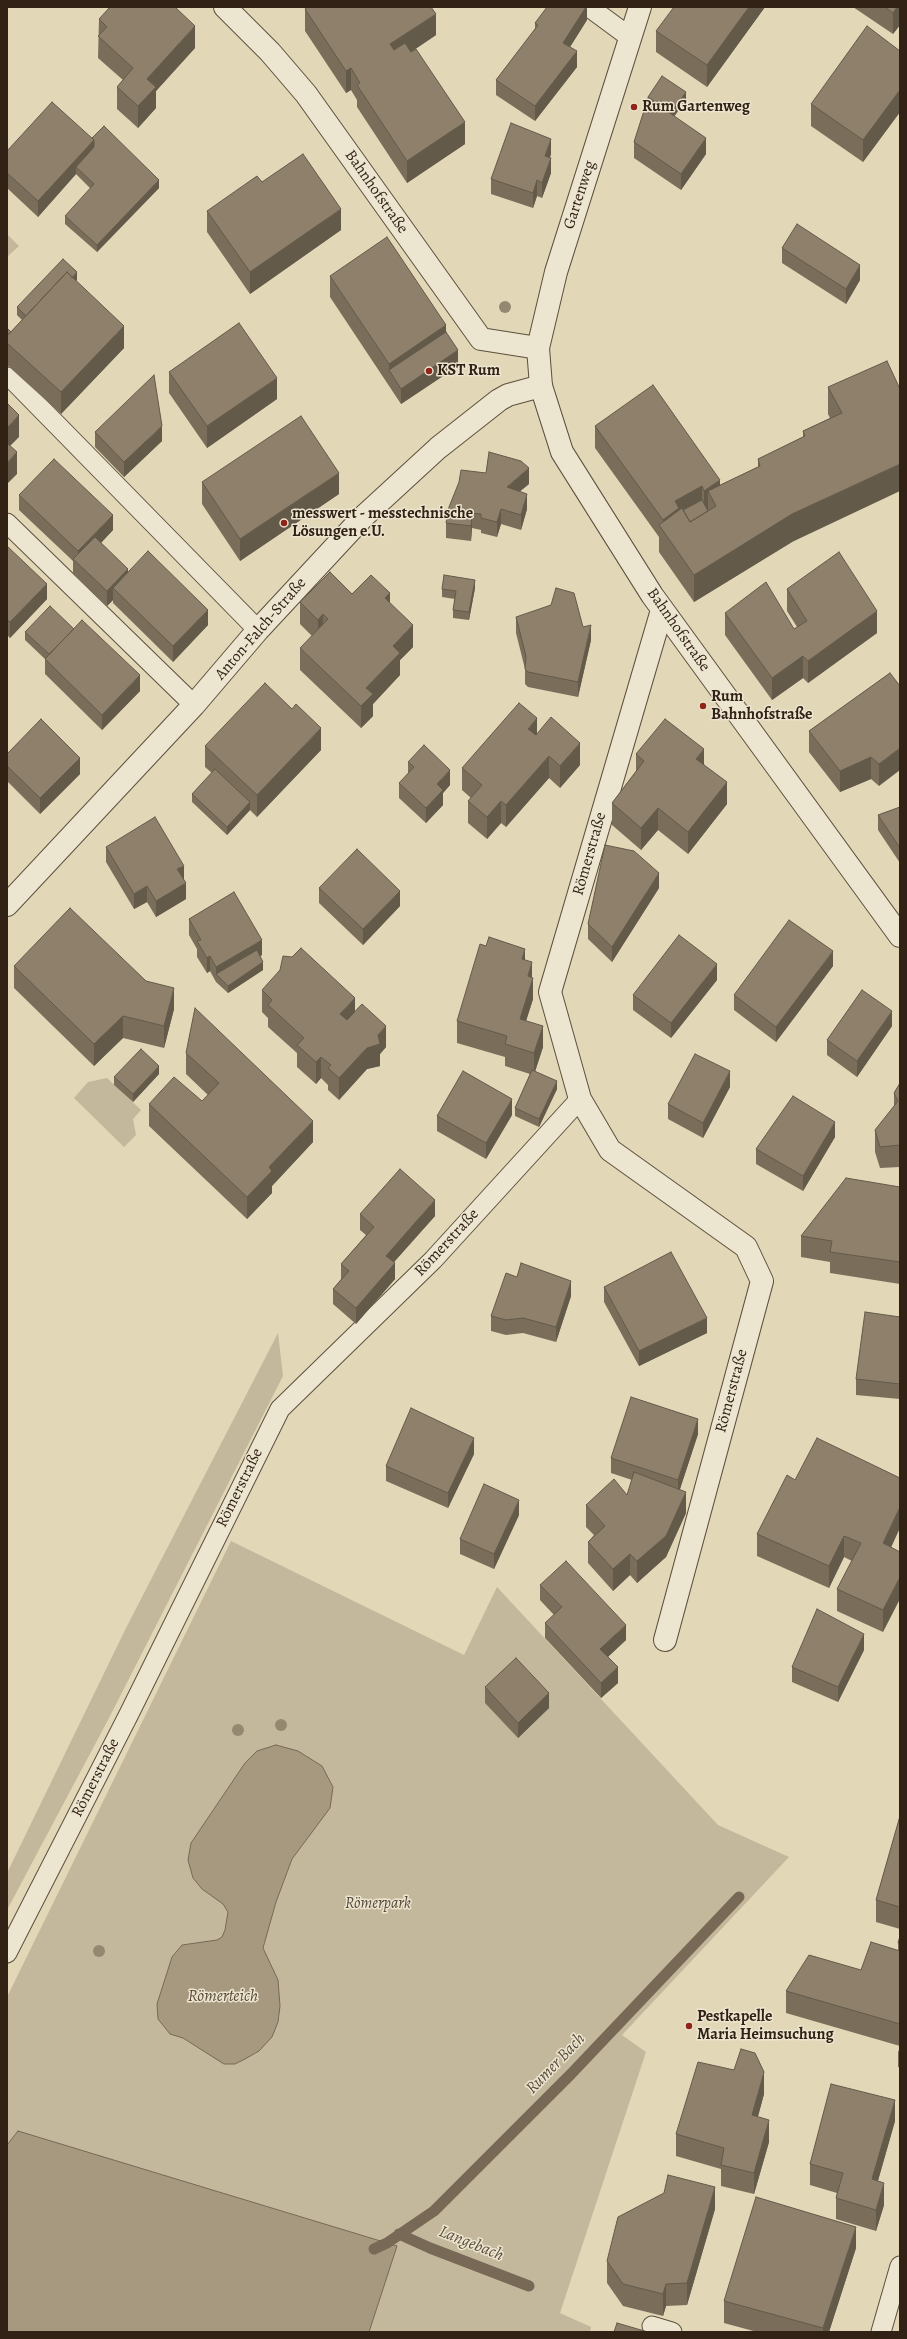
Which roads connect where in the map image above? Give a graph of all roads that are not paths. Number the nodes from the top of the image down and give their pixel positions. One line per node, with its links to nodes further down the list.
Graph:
1 (225, 7): 5 (street, Bahnhofstraße)
2 (588, 7): 4 (lane)
3 (640, 7): 4 (street, Gartenweg)
4 (631, 38): 5 (street, Gartenweg)
5 (538, 348): 7 (street, Gartenweg)
6 (10, 377): 10 (lane)
7 (541, 386): 9 (street, Bahnhofstraße); 10 (street, Anton-Falch-Straße)
8 (7, 524): 11 (lane)
9 (662, 610): 13 (street, Bahnhofstraße); 14 (street, Römerstraße)
10 (258, 630): 11 (street, Anton-Falch-Straße)
11 (194, 705): 12 (street, Anton-Falch-Straße)
12 (7, 905)
13 (900, 936)
14 (580, 1099): 15 (street, Römerstraße); 16 (lane, Römerstraße)
15 (665, 1640)
16 (7, 1953)
17 (900, 2266): 20 (lane)
18 (652, 2326): 19 (lane)
19 (672, 2332)
20 (881, 2332)

